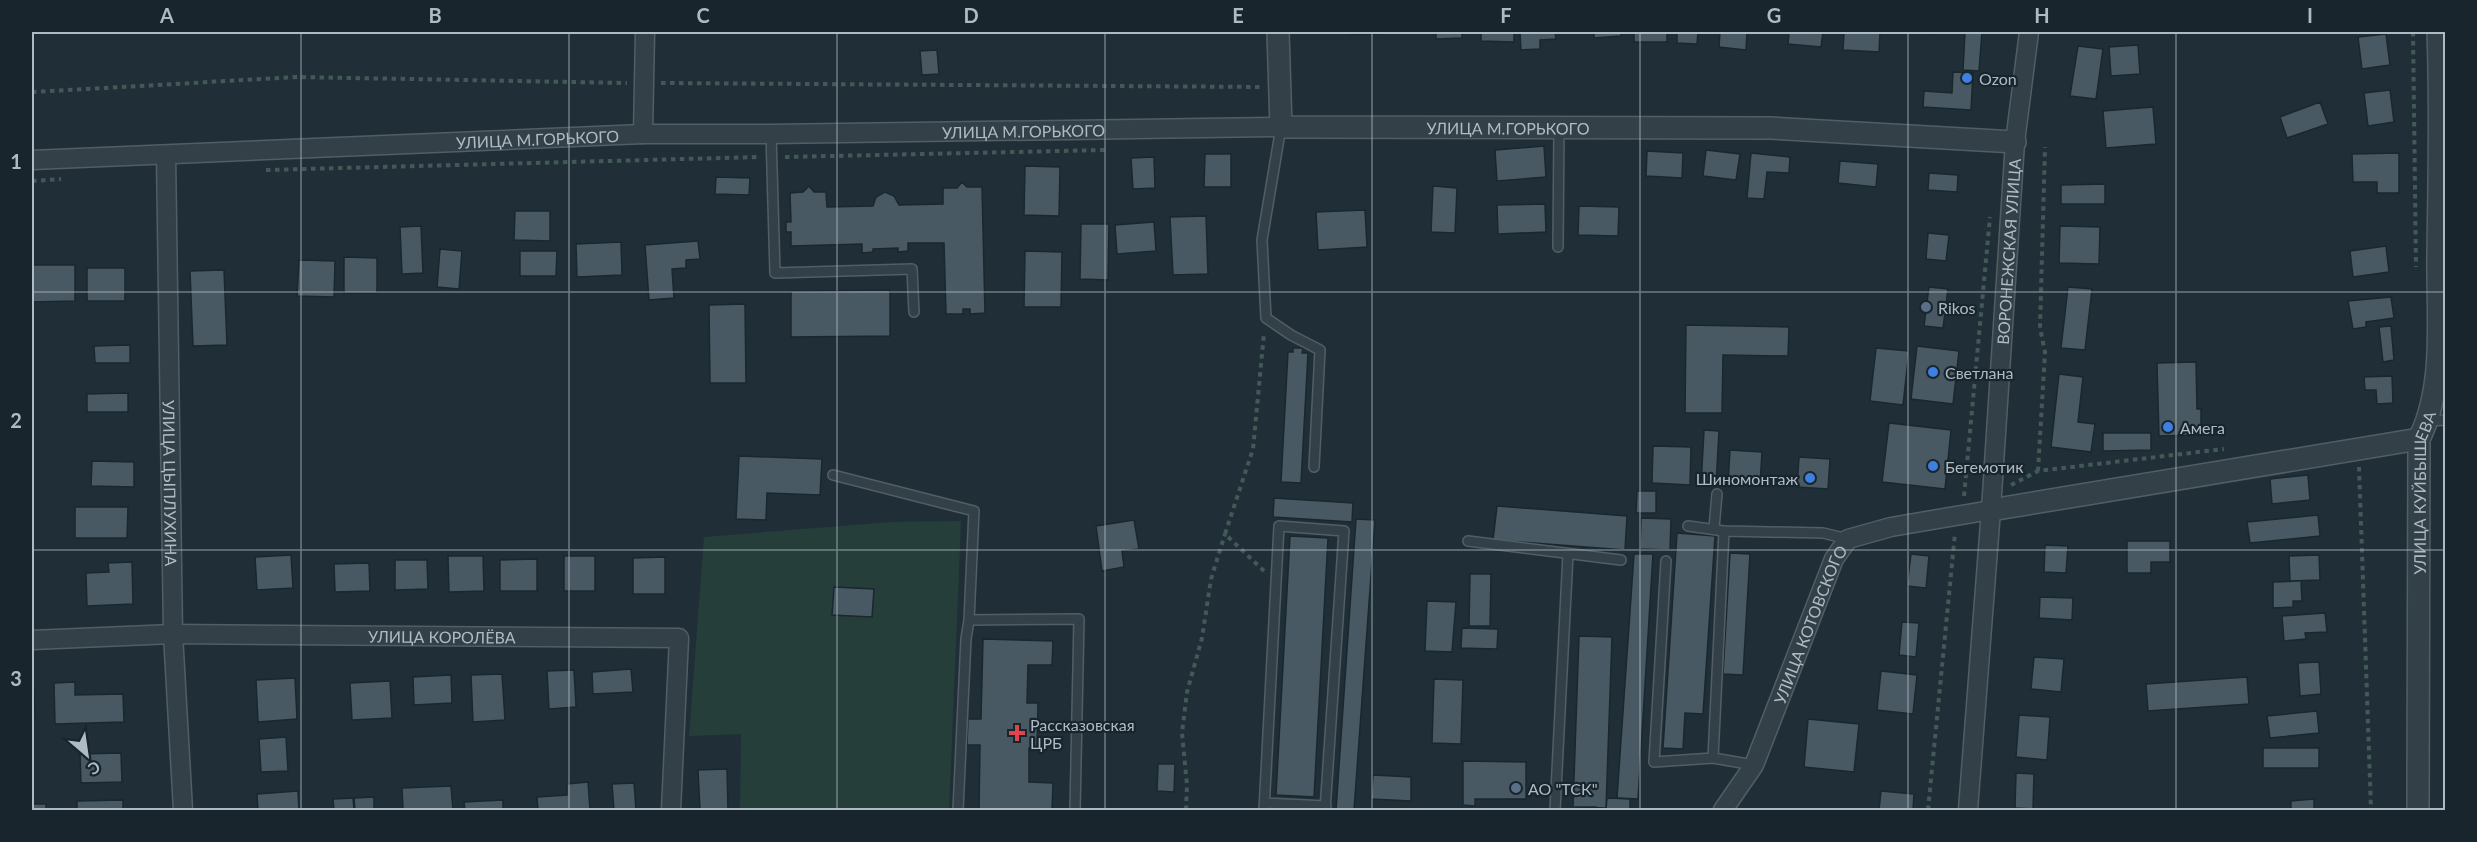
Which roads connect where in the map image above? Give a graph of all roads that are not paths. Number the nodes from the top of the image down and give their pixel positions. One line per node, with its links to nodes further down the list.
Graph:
1 (645, 32): 8 (street)
2 (1278, 32): 6 (street)
3 (2029, 32): 10 (street, ВОРОНЕЖСКАЯ УЛИЦА)
4 (2438, 32): 5 (street, УЛИЦА КУЙБЫШЕВА)
5 (2443, 84): 15 (street, УЛИЦА КУЙБЫШЕВА)
6 (1281, 127): 7 (street, УЛИЦА М.ГОРЬКОГО); 9 (street, УЛИЦА М.ГОРЬКОГО); 16 (lane)
7 (1559, 128): 10 (street, УЛИЦА М.ГОРЬКОГО); 13 (lane)
8 (643, 134): 9 (street, УЛИЦА М.ГОРЬКОГО); 11 (street, УЛИЦА М.ГОРЬКОГО)
9 (771, 135): 14 (lane)
10 (2015, 142): 19 (street, ВОРОНЕЖСКАЯ УЛИЦА)
11 (166, 155): 12 (street, УЛИЦА М.ГОРЬКОГО); 28 (street, УЛИЦА ЦЫПЛУХИНА)
12 (32, 160)
13 (1558, 247)
14 (914, 312)
15 (2431, 427): 19 (street); 41 (street, УЛИЦА КУЙБЫШЕВА)
16 (1314, 466)
17 (833, 475): 27 (lane)
18 (1717, 494): 21 (lane)
19 (1992, 502): 22 (street, УЛИЦА КОТОВСКОГО); 40 (street, ВОРОНЕЖСКАЯ УЛИЦА)
20 (1688, 526): 21 (lane)
21 (1719, 530): 22 (lane); 30 (lane)
22 (1848, 539): 31 (street, УЛИЦА КОТОВСКОГО)
23 (1468, 541): 24 (lane)
24 (1568, 554): 25 (lane); 38 (lane)
25 (1622, 560)
26 (1666, 561): 30 (lane)
27 (969, 620): 36 (lane); 37 (lane)
28 (173, 634): 29 (street, УЛИЦА КОРОЛЁВА); 34 (street, УЛИЦА ЦЫПЛУХИНА); 35 (street, УЛИЦА КОРОЛЁВА)
29 (32, 640)
30 (1713, 758): 31 (lane)
31 (1754, 765): 39 (street, УЛИЦА КОТОВСКОГО)
32 (1264, 807): 33 (lane); 33 (lane)
33 (1326, 808)
34 (183, 810)
35 (671, 810)
36 (958, 810)
37 (1075, 810)
38 (1555, 810)
39 (1724, 810)
40 (1968, 810)
41 (2418, 810)

